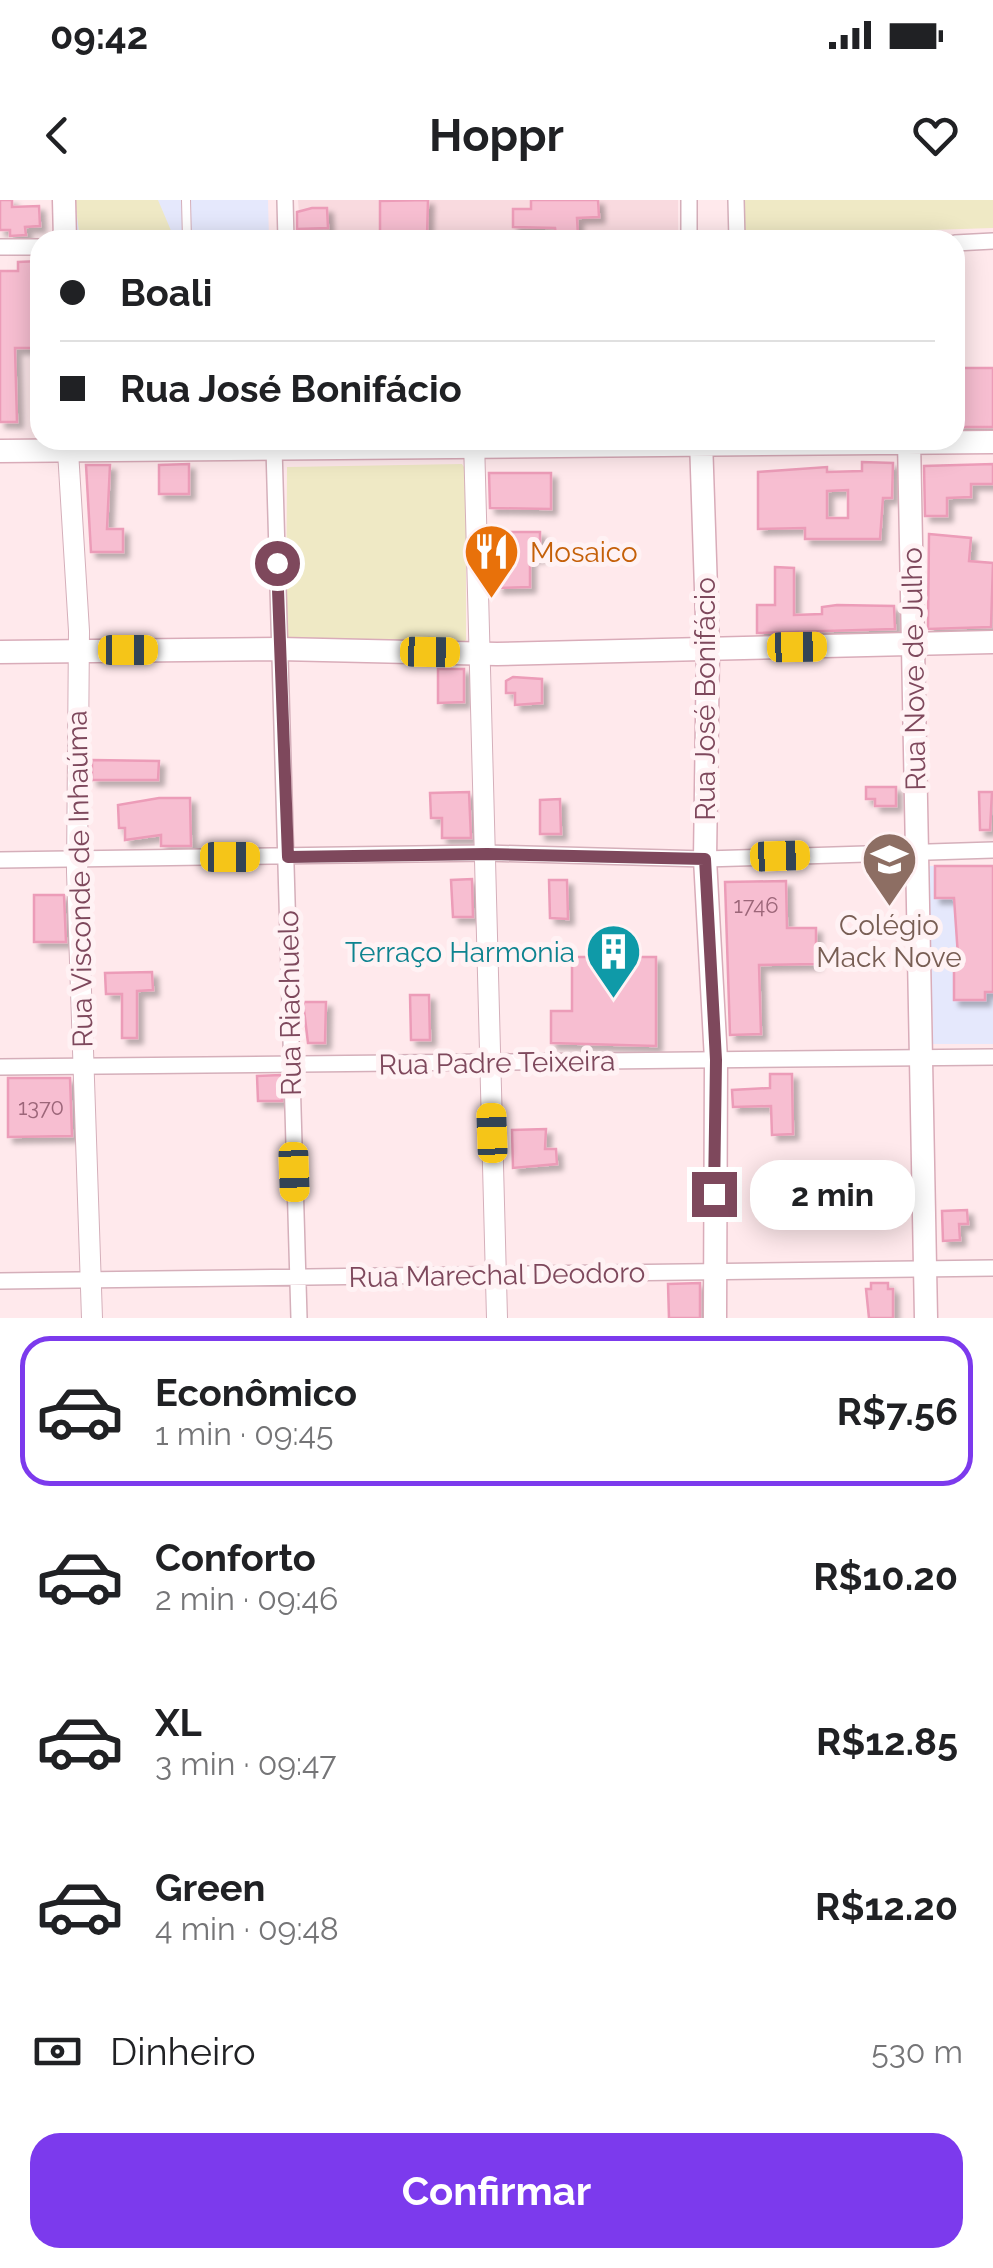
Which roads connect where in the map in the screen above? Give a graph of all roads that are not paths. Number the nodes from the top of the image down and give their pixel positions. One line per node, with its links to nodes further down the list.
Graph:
1 (64, 200): 6 (main road)
2 (186, 200): 7 (lane)
3 (284, 200): 8 (street)
4 (689, 200): 9 (street)
5 (736, 200): 10 (street)
6 (64, 230)
7 (188, 230)
8 (286, 230)
9 (689, 230)
10 (737, 230)
11 (993, 242): 12 (street)
12 (965, 243)
13 (0, 247): 14 (street)
14 (30, 247)
15 (965, 442): 16 (main road)
16 (993, 442)
17 (30, 448): 23 (main road)
18 (68, 450): 28 (street, Rua Visconde de Inhaúma)
19 (274, 450): 26 (street, Rua Riachuelo)
20 (474, 450): 30 (street)
21 (702, 450): 27 (main road, Rua José Bonifácio)
22 (909, 450): 25 (main road, Rua Nove de Julho)
23 (0, 451)
24 (993, 642): 25 (main road)
25 (912, 644): 27 (main road); 31 (main road, Rua Nove de Julho)
26 (280, 649): 28 (main road); 30 (main road); 34 (street, Rua Riachuelo)
27 (708, 649): 30 (main road); 36 (main road, Rua José Bonifácio)
28 (78, 650): 29 (main road); 35 (street, Rua Visconde de Inhaúma)
29 (0, 652)
30 (478, 654): 33 (street)
31 (919, 850): 32 (street); 36 (street); 39 (main road, Rua Nove de Julho)
32 (993, 850)
33 (487, 854): 34 (street); 36 (street); 41 (street)
34 (288, 857): 35 (street); 42 (street, Rua Riachuelo)
35 (78, 858): 37 (street); 44 (street, Rua Visconde de Inhaúma)
36 (705, 859): 40 (main road, Rua José Bonifácio)
37 (0, 860)
38 (993, 1057): 39 (street, Rua Padre Teixeira)
39 (922, 1058): 40 (street, Rua Padre Teixeira); 46 (main road, Rua Nove de Julho)
40 (716, 1060): 41 (street, Rua Padre Teixeira); 48 (main road, Rua José Bonifácio)
41 (490, 1063): 42 (street, Rua Padre Teixeira); 47 (street)
42 (290, 1066): 44 (street, Rua Padre Teixeira); 49 (street, Rua Riachuelo)
43 (0, 1067): 44 (street, Rua Padre Teixeira)
44 (83, 1067): 50 (street, Rua Visconde de Inhaúma)
45 (993, 1268): 46 (street, Rua Marechal Deodoro)
46 (925, 1269): 48 (street, Rua Marechal Deodoro); 56 (main road, Rua Nove de Julho)
47 (495, 1274): 48 (street, Rua Marechal Deodoro); 49 (street, Rua Marechal Deodoro); 54 (street)
48 (714, 1274): 55 (main road, Rua José Bonifácio)
49 (298, 1278): 50 (street, Rua Marechal Deodoro); 53 (street, Rua Riachuelo)
50 (91, 1280): 51 (street, Rua Marechal Deodoro); 52 (street, Rua Visconde de Inhaúma)
51 (0, 1281)
52 (92, 1318)
53 (299, 1318)
54 (497, 1318)
55 (714, 1318)
56 (926, 1318)

